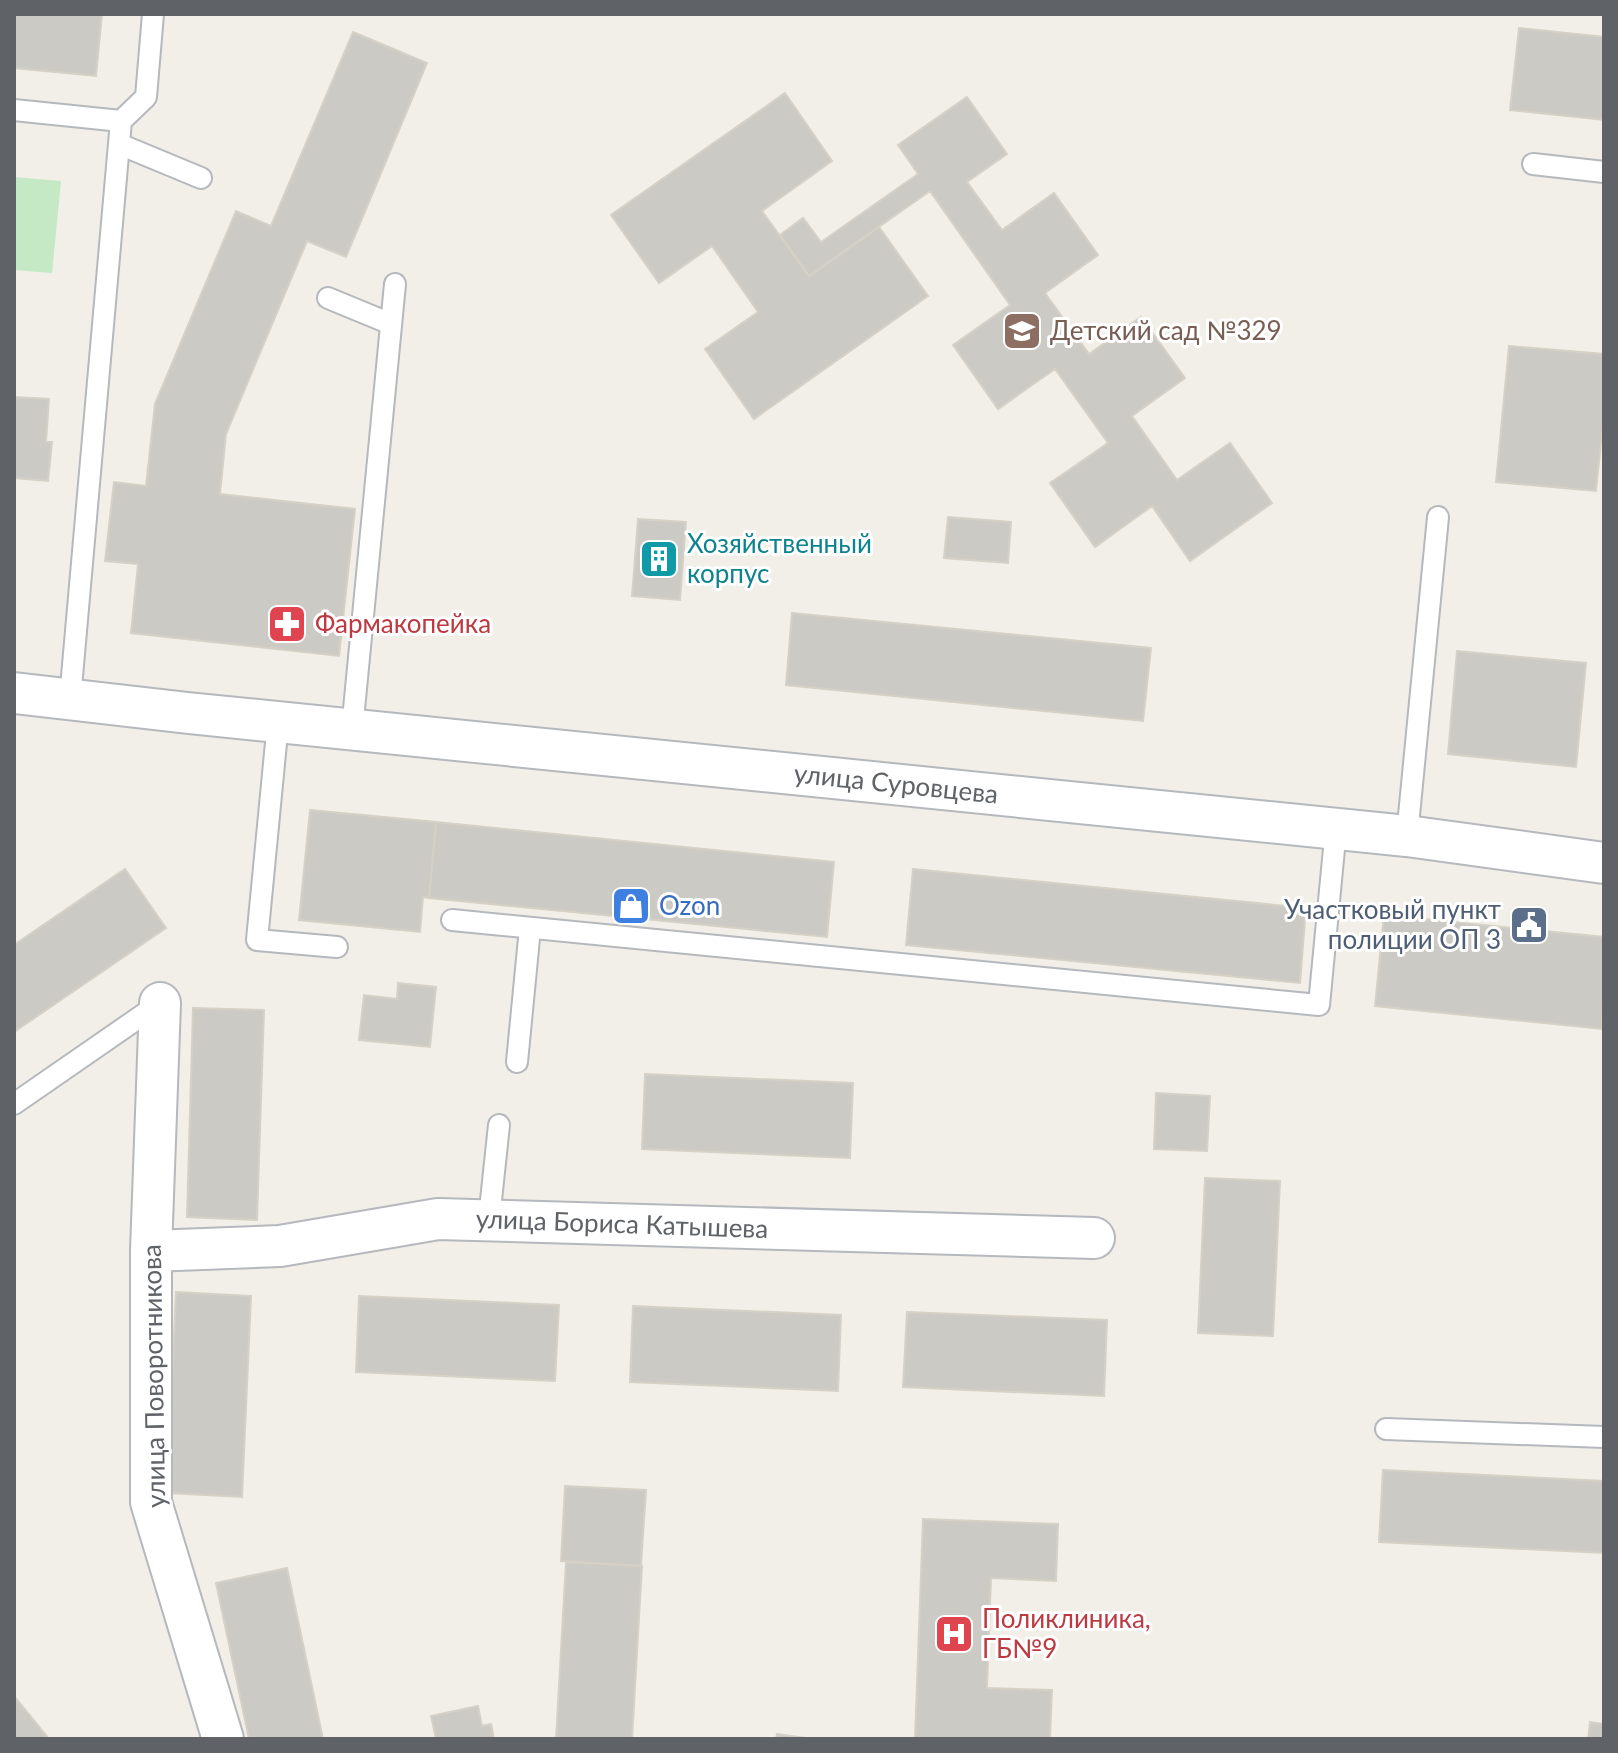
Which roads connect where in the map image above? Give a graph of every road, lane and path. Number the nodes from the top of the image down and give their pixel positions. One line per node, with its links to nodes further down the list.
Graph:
1 (153, 14): 3 (lane)
2 (14, 110): 3 (lane)
3 (121, 121): 4 (lane)
4 (119, 144): 7 (lane); 13 (lane)
5 (1533, 164): 6 (lane)
6 (1604, 172)
7 (201, 178)
8 (395, 284): 10 (lane)
9 (328, 298): 10 (lane)
10 (391, 324): 15 (lane)
11 (1438, 517): 17 (lane)
12 (14, 693): 13 (street, улица Суровцева)
13 (70, 699): 14 (street, улица Суровцева)
14 (278, 722): 15 (street, улица Суровцева); 21 (lane)
15 (352, 730): 16 (street, улица Суровцева)
16 (1336, 828): 17 (street, улица Суровцева); 20 (lane)
17 (1407, 836): 18 (street, улица Суровцева)
18 (1604, 863)
19 (452, 920): 20 (lane)
20 (530, 928): 23 (lane)
21 (337, 947)
22 (160, 1003): 24 (lane); 28 (street, улица Поворотникова)
23 (517, 1062)
24 (14, 1104)
25 (499, 1125): 26 (lane)
26 (489, 1219): 27 (street, улица Бориса Катышева); 28 (street, улица Бориса Катышева)
27 (1094, 1238)
28 (151, 1251): 31 (street, улица Поворотникова)
29 (1386, 1429): 30 (lane)
30 (1604, 1437)
31 (223, 1739)

